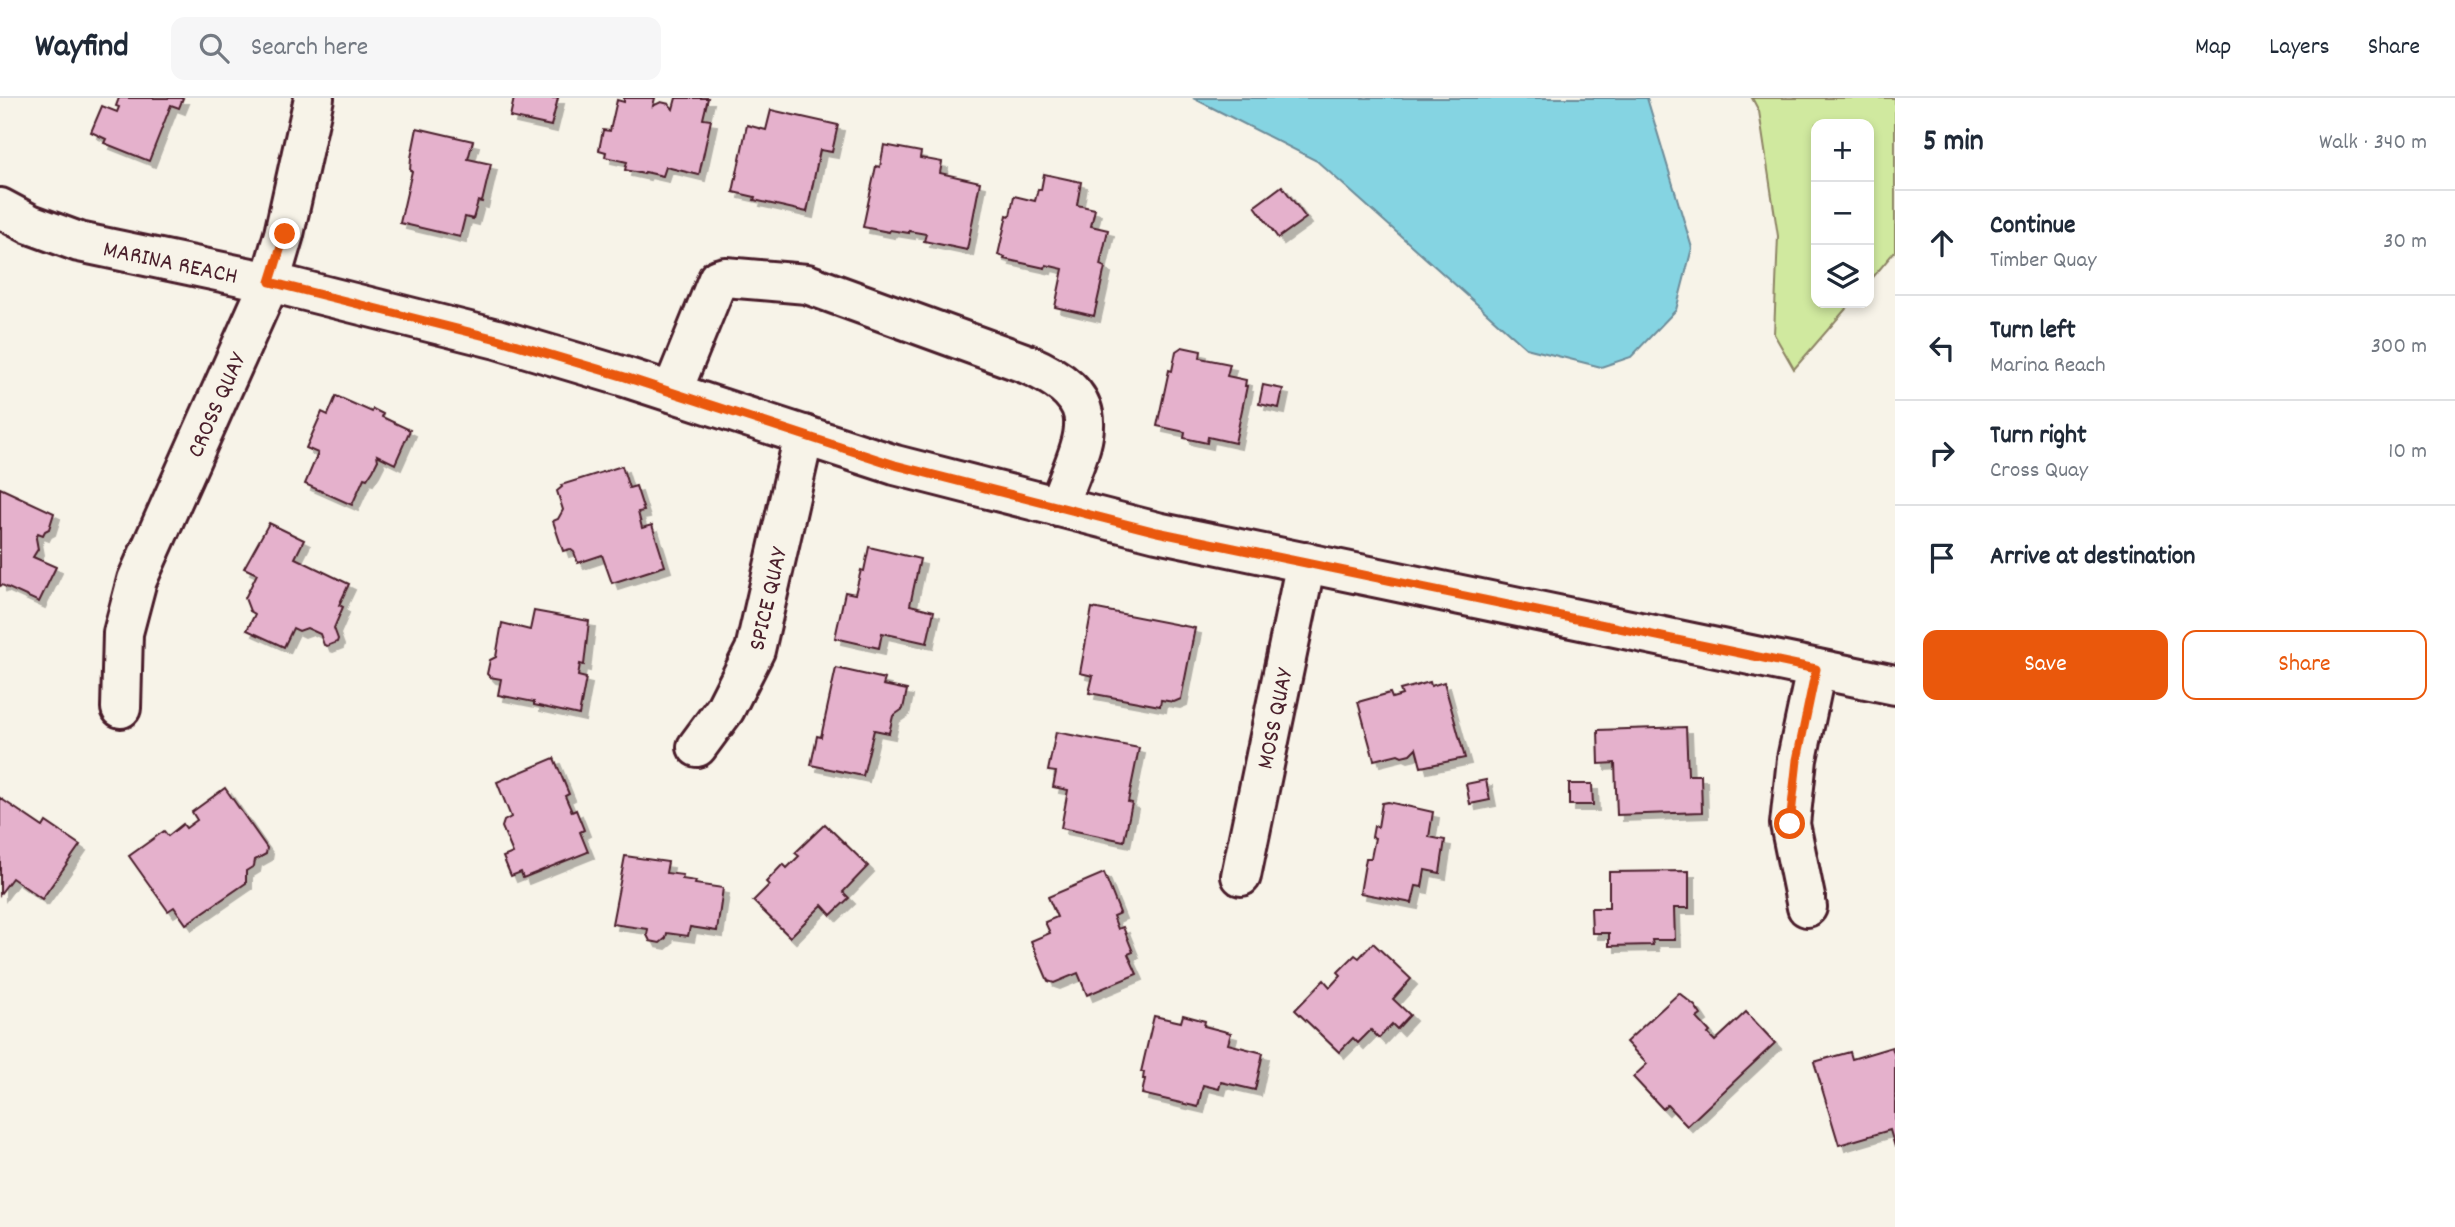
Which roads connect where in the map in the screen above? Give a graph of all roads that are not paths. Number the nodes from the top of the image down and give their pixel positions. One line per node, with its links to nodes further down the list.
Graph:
1 (314, 98): 3 (street, CROSS QUAY)
2 (0, 208): 3 (street, MARINA REACH)
3 (270, 282): 4 (street, MARINA REACH); 10 (street, CROSS QUAY)
4 (672, 392): 5 (street, MARINA REACH); 6 (street)
5 (804, 435): 6 (street, MARINA REACH); 11 (street, SPICE QUAY)
6 (1058, 507): 7 (street, MARINA REACH)
7 (1306, 562): 8 (street, MARINA REACH); 12 (street, MOSS QUAY)
8 (1816, 669): 9 (street, MARINA REACH); 13 (street)
9 (1895, 685)
10 (121, 708)
11 (697, 747)
12 (1241, 876)
13 (1807, 907)

